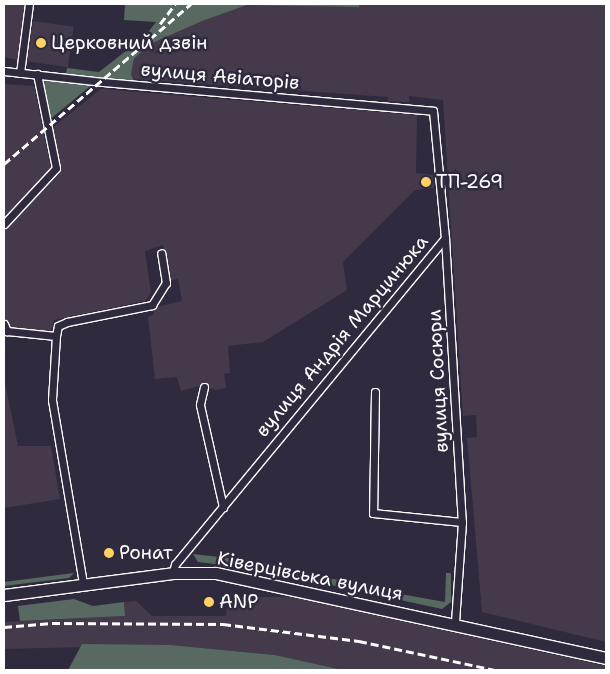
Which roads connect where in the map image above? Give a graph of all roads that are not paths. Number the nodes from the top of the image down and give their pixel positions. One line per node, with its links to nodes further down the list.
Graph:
1 (29, 4): 3 (street)
2 (4, 71): 3 (street, вулиця Авіаторів)
3 (20, 73): 4 (street, вулиця Авіаторів)
4 (37, 74): 5 (street, вулиця Авіаторів); 6 (street)
5 (433, 111): 7 (street, вулиця Андрія Марцинюка)
6 (4, 224)
7 (444, 238): 13 (street, вулиця Андрія Марцинюка); 14 (street, вулиця Сосюри)
8 (161, 252): 10 (street)
9 (4, 324): 10 (street)
10 (56, 336): 16 (street)
11 (204, 387): 13 (street)
12 (375, 392): 14 (street)
13 (223, 507): 15 (street, вулиця Андрія Марцинюка)
14 (462, 522): 18 (street, вулиця Сосюри)
15 (173, 573): 16 (main road, Ківерцівська вулиця); 18 (main road, Ківерцівська вулиця)
16 (83, 584): 17 (main road, Ківерцівська вулиця)
17 (4, 595)
18 (454, 624): 19 (main road, Ківерцівська вулиця)
19 (606, 658)

